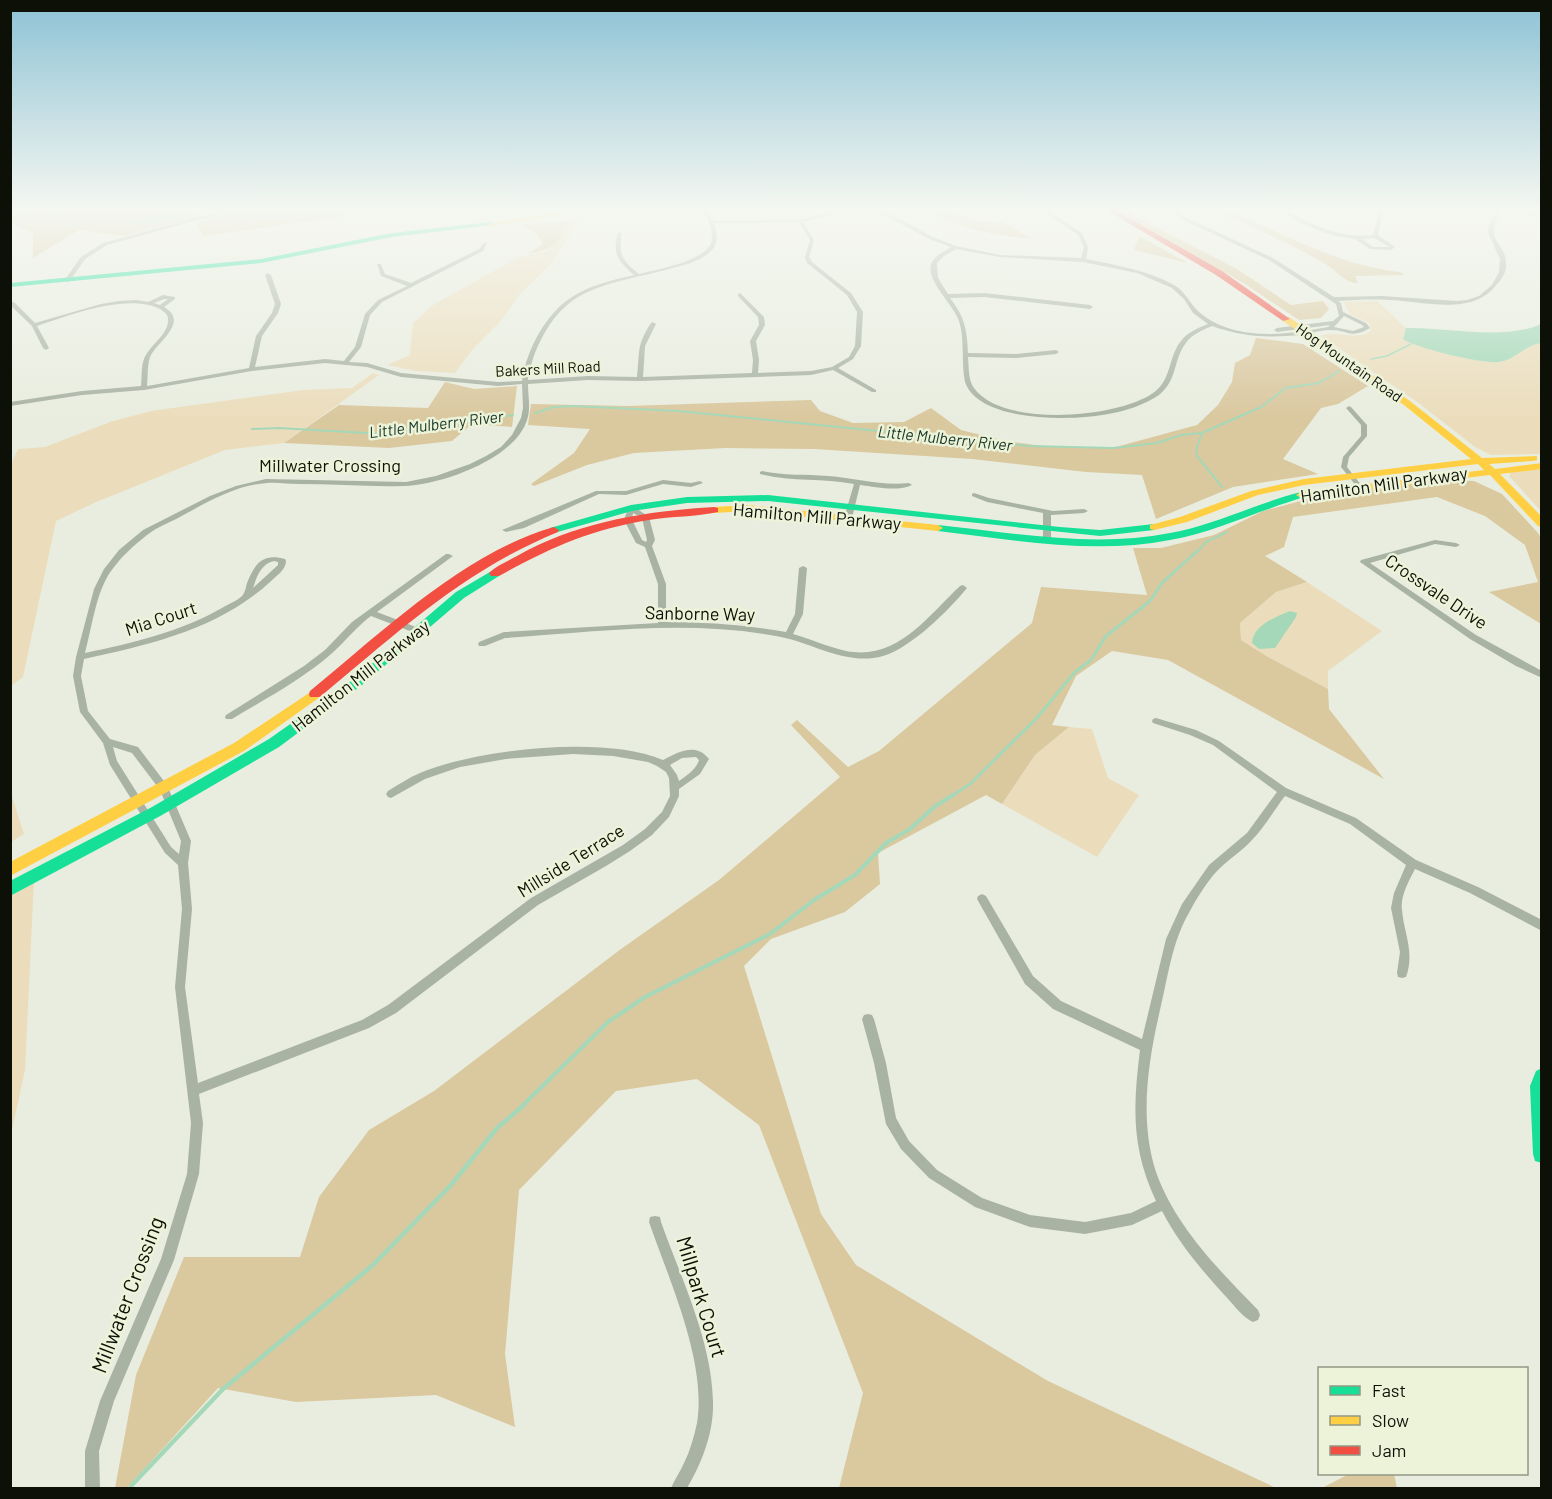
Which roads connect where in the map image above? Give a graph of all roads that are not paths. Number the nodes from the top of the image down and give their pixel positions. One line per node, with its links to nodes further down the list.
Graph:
1 (69, 278): 13 (street)
2 (97, 278): 13 (street)
3 (269, 278): 36 (street)
4 (391, 278): 15 (street)
5 (424, 278): 15 (street)
6 (628, 278): 39 (street, Millwater Crossing)
7 (829, 278): 35 (street)
8 (935, 278): 17 (street)
9 (1154, 278): 26 (street)
10 (1226, 278): 29 (street, Hog Mountain Road)
11 (1300, 278): 18 (street)
12 (1499, 278): 18 (street)
13 (67, 281): 14 (street)
14 (10, 285)
15 (410, 285): 34 (street)
16 (740, 295): 37 (street)
17 (947, 296): 22 (street); 33 (street)
18 (1333, 299): 23 (street)
19 (12, 303): 27 (street)
20 (147, 304): 21 (street); 21 (street); 27 (street)
21 (161, 307): 40 (street)
22 (1090, 307)
23 (1342, 313): 24 (street); 28 (street)
24 (1336, 323): 28 (street); 29 (street)
25 (653, 324): 38 (street)
26 (1212, 324): 30 (street); 33 (street)
27 (34, 325): 31 (street)
28 (1330, 328): 29 (street)
29 (1300, 330): 30 (street); 30 (street); 45 (street, Hog Mountain Road)
30 (1252, 335)
31 (46, 348)
32 (1056, 352): 33 (street)
33 (966, 355)
34 (346, 362): 36 (street, Bakers Mill Road); 39 (street, Bakers Mill Road)
35 (834, 368): 37 (street, Bakers Mill Road); 41 (street)
36 (252, 369): 40 (street, Bakers Mill Road)
37 (755, 374): 38 (street, Bakers Mill Road)
38 (640, 379): 39 (street, Bakers Mill Road)
39 (525, 382): 75 (street, Millwater Crossing)
40 (144, 388): 42 (street, Bakers Mill Road)
41 (874, 391)
42 (10, 404)
43 (1349, 408): 49 (street)
44 (1542, 459): 45 (street, Hamilton Mill Parkway)
45 (1480, 461): 47 (street, Hog Mountain Road); 49 (street, Hamilton Mill Parkway)
46 (1542, 466): 47 (street, Hamilton Mill Parkway)
47 (1492, 471): 49 (street, Hamilton Mill Parkway); 60 (street, Hog Mountain Road)
48 (762, 473): 51 (street)
49 (1354, 481): 62 (street, Hamilton Mill Parkway)
50 (699, 483): 53 (street)
51 (857, 484): 52 (street); 57 (street)
52 (909, 485)
53 (626, 493): 58 (street); 61 (street)
54 (974, 495): 55 (street)
55 (1047, 511): 56 (street); 62 (street)
56 (1084, 511)
57 (849, 512): 58 (street, Hamilton Mill Parkway); 59 (street, Hamilton Mill Parkway); 62 (street, Hamilton Mill Parkway)
58 (629, 514): 59 (street, Hamilton Mill Parkway); 64 (street); 70 (street, Hamilton Mill Parkway); 72 (street, Hamilton Mill Parkway)
59 (645, 517): 64 (street)
60 (1542, 524)
61 (506, 530)
62 (1047, 535)
63 (1456, 545): 76 (street, Crossvale Drive)
64 (648, 546): 71 (street)
65 (449, 556): 69 (street)
66 (803, 567): 73 (street)
67 (963, 588): 73 (street, Sanborne Way)
68 (247, 595): 68 (street, Mia Court); 75 (street, Mia Court)
69 (371, 613): 70 (street); 77 (street)
70 (402, 624): 72 (street); 82 (street, Hamilton Mill Parkway)
71 (662, 626): 73 (street, Sanborne Way); 74 (street, Sanborne Way)
72 (418, 631): 86 (street, Hamilton Mill Parkway)
73 (788, 636)
74 (482, 644)
75 (80, 657): 79 (street, Millwater Crossing)
76 (1542, 675)
77 (229, 717)
78 (1156, 721): 83 (street)
79 (107, 742): 82 (street, Millwater Crossing); 85 (street, Millwater Crossing)
80 (662, 765): 81 (street); 81 (street); 84 (street)
81 (678, 786): 98 (street, Millside Terrace)
82 (164, 788): 85 (street, Hamilton Mill Parkway); 86 (street, Millwater Crossing)
83 (1283, 791): 89 (street); 96 (street)
84 (391, 794)
85 (140, 802): 87 (street, Millwater Crossing); 90 (street, Hamilton Mill Parkway)
86 (171, 802): 87 (street, Hamilton Mill Parkway); 88 (street, Millwater Crossing)
87 (146, 816): 88 (street, Millwater Crossing); 91 (street, Hamilton Mill Parkway)
88 (183, 863): 98 (street, Millwater Crossing)
89 (1412, 863): 93 (street); 94 (street)
90 (10, 870)
91 (10, 889)
92 (982, 899): 96 (street)
93 (1542, 926)
94 (1402, 973)
95 (868, 1019): 100 (street)
96 (1146, 1047): 100 (street)
97 (1542, 1077): 99 (street)
98 (193, 1091): 103 (street, Millwater Crossing)
99 (1542, 1154)
100 (1163, 1204): 102 (street)
101 (655, 1222): 104 (street, Millpark Court)
102 (1252, 1316)
103 (92, 1488)
104 (679, 1488)

